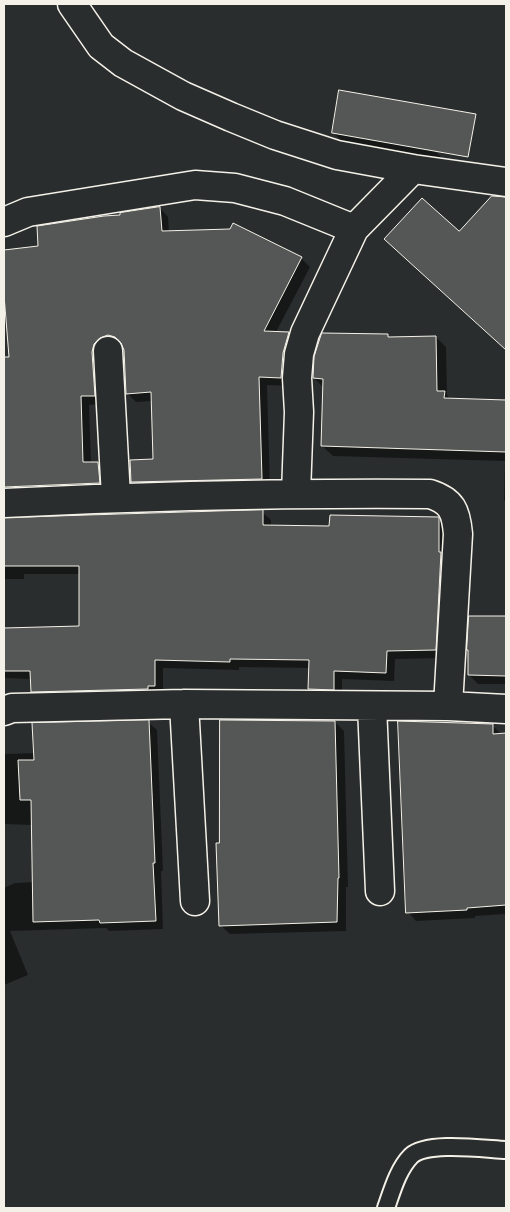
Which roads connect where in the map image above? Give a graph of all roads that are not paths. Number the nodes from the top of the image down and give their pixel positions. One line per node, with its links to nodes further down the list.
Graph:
1 (72, 4): 2 (street)
2 (412, 169): 3 (street); 5 (street)
3 (506, 182)
4 (4, 222): 5 (street)
5 (354, 228): 7 (street)
6 (108, 350): 8 (street)
7 (296, 493): 8 (street); 12 (street)
8 (116, 498): 9 (street)
9 (4, 503)
10 (184, 704): 11 (street); 14 (street); 16 (street)
11 (372, 706): 12 (street); 15 (street)
12 (448, 706): 13 (street)
13 (506, 710)
14 (4, 711)
15 (380, 891)
16 (194, 901)
17 (506, 1150): 18 (lane)
18 (386, 1208)

